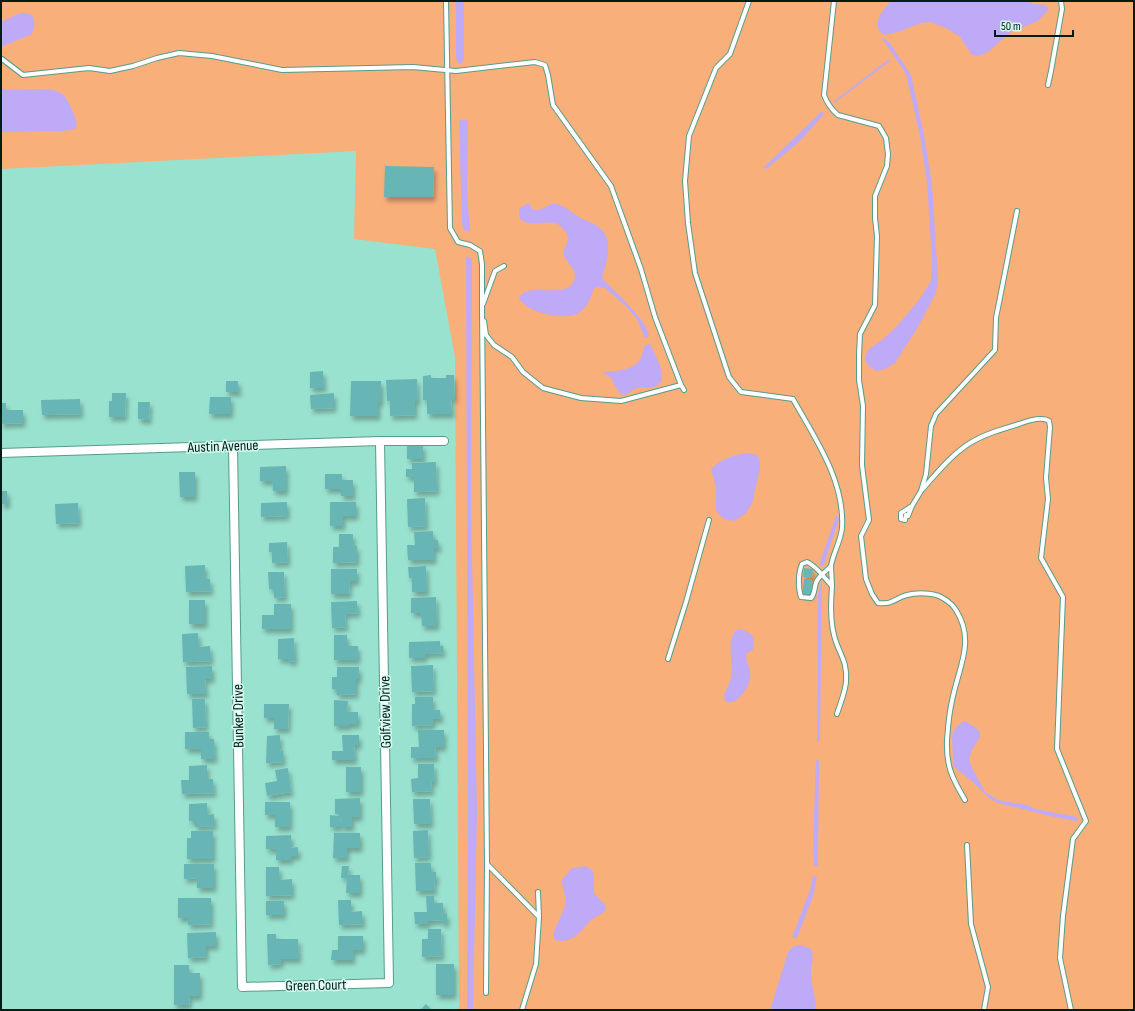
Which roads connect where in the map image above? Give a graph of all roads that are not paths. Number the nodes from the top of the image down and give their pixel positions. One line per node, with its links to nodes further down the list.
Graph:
1 (446, 1): 6 (lane)
2 (749, 1): 20 (lane)
3 (834, 1): 25 (lane)
4 (1061, 1): 7 (lane)
5 (2, 59): 6 (lane)
6 (448, 70): 10 (lane); 11 (lane)
7 (1048, 85)
8 (1017, 211): 17 (lane)
9 (504, 266): 10 (lane)
10 (482, 307): 11 (lane); 27 (lane)
11 (681, 385): 12 (lane)
12 (684, 390)
13 (380, 441): 14 (street, Austin Avenue); 15 (street, Austin Avenue); 30 (street, Golfview Drive)
14 (444, 441)
15 (233, 446): 16 (street, Austin Avenue); 31 (street, Bunker Drive)
16 (1, 453)
17 (921, 491): 18 (lane); 35 (lane)
18 (912, 506)
19 (709, 520): 23 (lane)
20 (831, 566): 21 (lane); 22 (lane)
21 (822, 575): 21 (lane); 22 (lane)
22 (832, 586): 24 (lane)
23 (668, 659)
24 (837, 714)
25 (965, 800)
26 (967, 845): 34 (lane)
27 (487, 864): 29 (lane); 32 (lane)
28 (538, 892): 29 (lane)
29 (539, 918): 33 (lane)
30 (389, 983): 31 (street, Green Court)
31 (242, 987)
32 (486, 993)
33 (522, 1010)
34 (984, 1010)
35 (1071, 1010)

